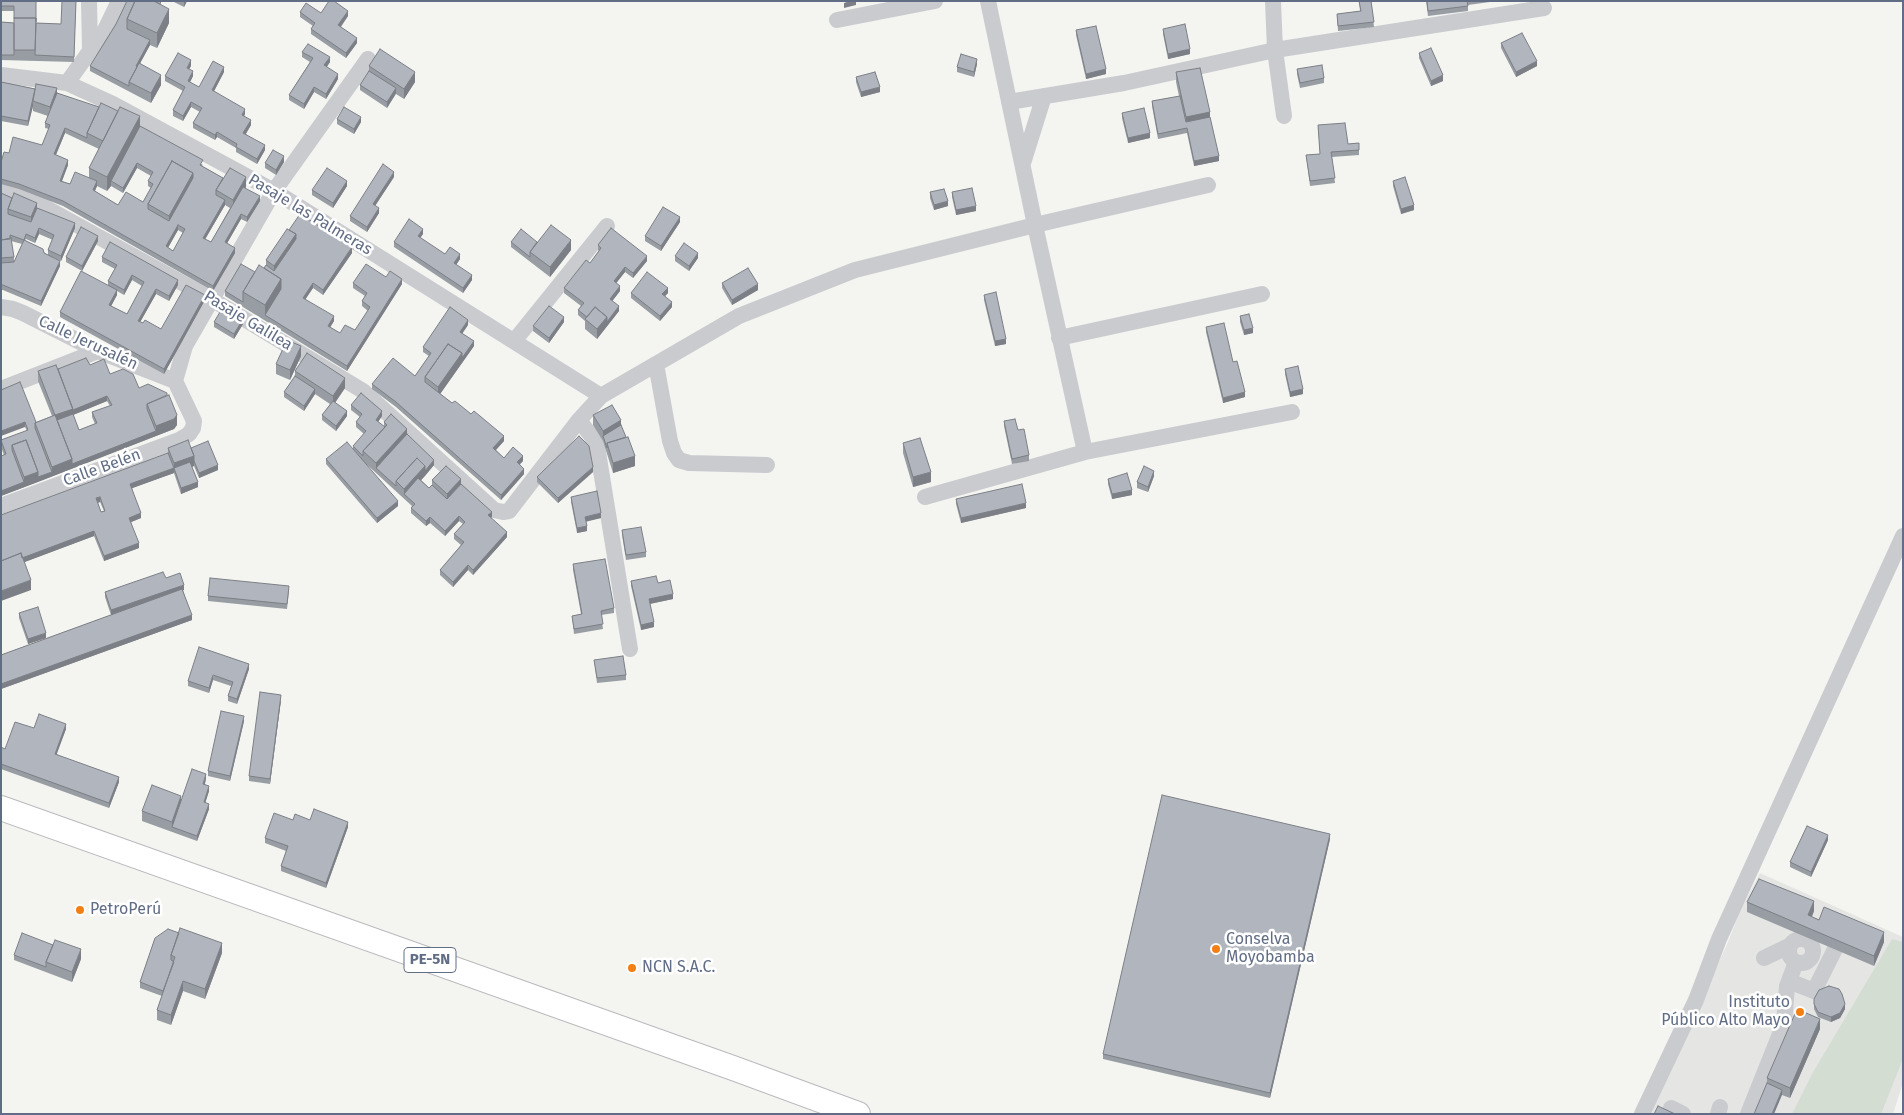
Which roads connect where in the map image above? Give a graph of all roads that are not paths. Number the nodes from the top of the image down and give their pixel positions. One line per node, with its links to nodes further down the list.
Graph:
1 (90, 1): 8 (street)
2 (120, 1): 8 (street)
3 (935, 1): 7 (street)
4 (988, 1): 14 (street)
5 (1273, 1): 9 (street)
6 (1544, 8): 9 (street)
7 (837, 20)
8 (90, 50): 12 (street)
9 (1275, 50): 13 (street); 15 (street)
10 (368, 59): 19 (street)
11 (1, 75): 12 (street, Pasaje las Palmeras)
12 (67, 84): 19 (street, Pasaje las Palmeras)
13 (1044, 96): 14 (street); 16 (street)
14 (1009, 102): 16 (street)
15 (1284, 116)
16 (1023, 166): 20 (street)
17 (1208, 185): 20 (street)
18 (1, 190): 23 (street, Pasaje Galilea)
19 (274, 191): 23 (street); 26 (street, Pasaje las Palmeras)
20 (1035, 225): 25 (street); 28 (street)
21 (607, 226): 26 (street)
22 (1262, 294): 25 (street)
23 (214, 300): 29 (street); 33 (street, Pasaje Galilea)
24 (1, 307): 27 (street, Calle Jerusalén)
25 (1059, 338): 34 (street)
26 (515, 340): 31 (street, Pasaje las Palmeras)
27 (98, 350): 29 (street, Calle Jerusalén); 30 (street)
28 (656, 364): 31 (street); 35 (street)
29 (175, 381): 37 (street, Calle Belén)
30 (1, 389)
31 (602, 396): 33 (street)
32 (1292, 412): 34 (street)
33 (579, 420): 39 (street)
34 (1085, 452): 36 (street)
35 (767, 465)
36 (925, 497)
37 (1, 506)
38 (1903, 536): 47 (street)
39 (630, 649)
40 (1, 808): 46 (highway, PE-5N)
41 (1789, 946): 43 (street); 44 (street); 44 (street)
42 (1835, 949): 45 (street)
43 (1764, 958)
44 (1796, 962): 45 (street)
45 (1789, 981): 48 (street)
46 (858, 1114)
47 (1642, 1114)
48 (1748, 1114)

